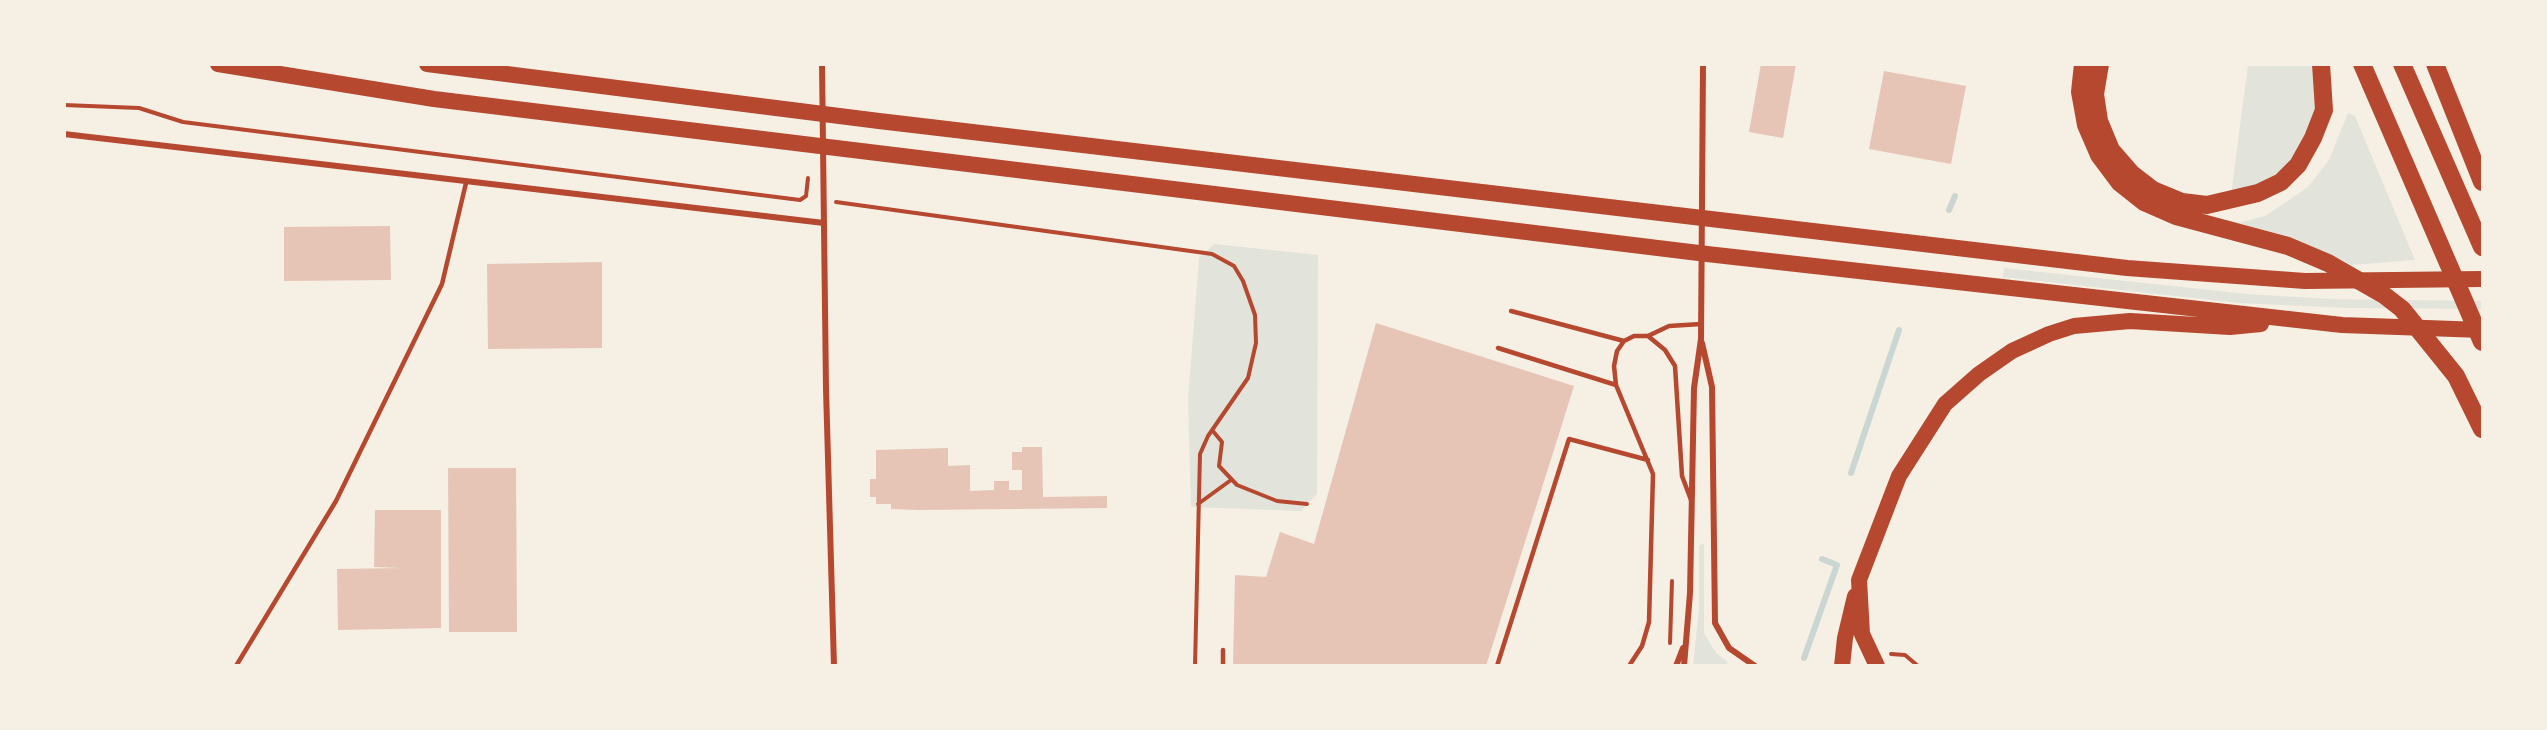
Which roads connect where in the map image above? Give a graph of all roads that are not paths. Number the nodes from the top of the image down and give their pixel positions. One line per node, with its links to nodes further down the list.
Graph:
1 (218, 64): 18 (highway)
2 (427, 64): 16 (highway)
3 (822, 64): 14 (street)
4 (1703, 64): 19 (street)
5 (2083, 64): 27 (highway)
6 (2100, 64): 7 (highway)
7 (2321, 64)
8 (2362, 64): 24 (highway)
9 (2402, 64): 15 (highway)
10 (2435, 64): 12 (highway)
11 (64, 134): 13 (street)
12 (2482, 182)
13 (466, 183): 14 (street); 34 (lane)
14 (824, 223): 35 (street)
15 (2482, 245)
16 (2482, 279)
17 (1511, 310): 23 (lane)
18 (2304, 321): 20 (highway); 30 (highway)
19 (1701, 324): 21 (lane); 22 (street)
20 (2482, 330)
21 (1648, 336): 23 (lane); 29 (lane)
22 (1701, 339): 29 (street); 41 (street)
23 (1624, 341): 26 (lane)
24 (2482, 342)
25 (1498, 348): 26 (lane)
26 (1617, 385): 28 (lane)
27 (2482, 429)
28 (1648, 460): 37 (lane); 38 (lane)
29 (1691, 500): 31 (street)
30 (1859, 580): 33 (highway); 42 (highway)
31 (1686, 639): 39 (street); 40 (street)
32 (1223, 650): 36 (lane)
33 (1880, 661)
34 (236, 666)
35 (834, 666)
36 (1223, 666)
37 (1497, 666)
38 (1629, 666)
39 (1676, 666)
40 (1684, 666)
41 (1755, 666)
42 (1842, 666)

